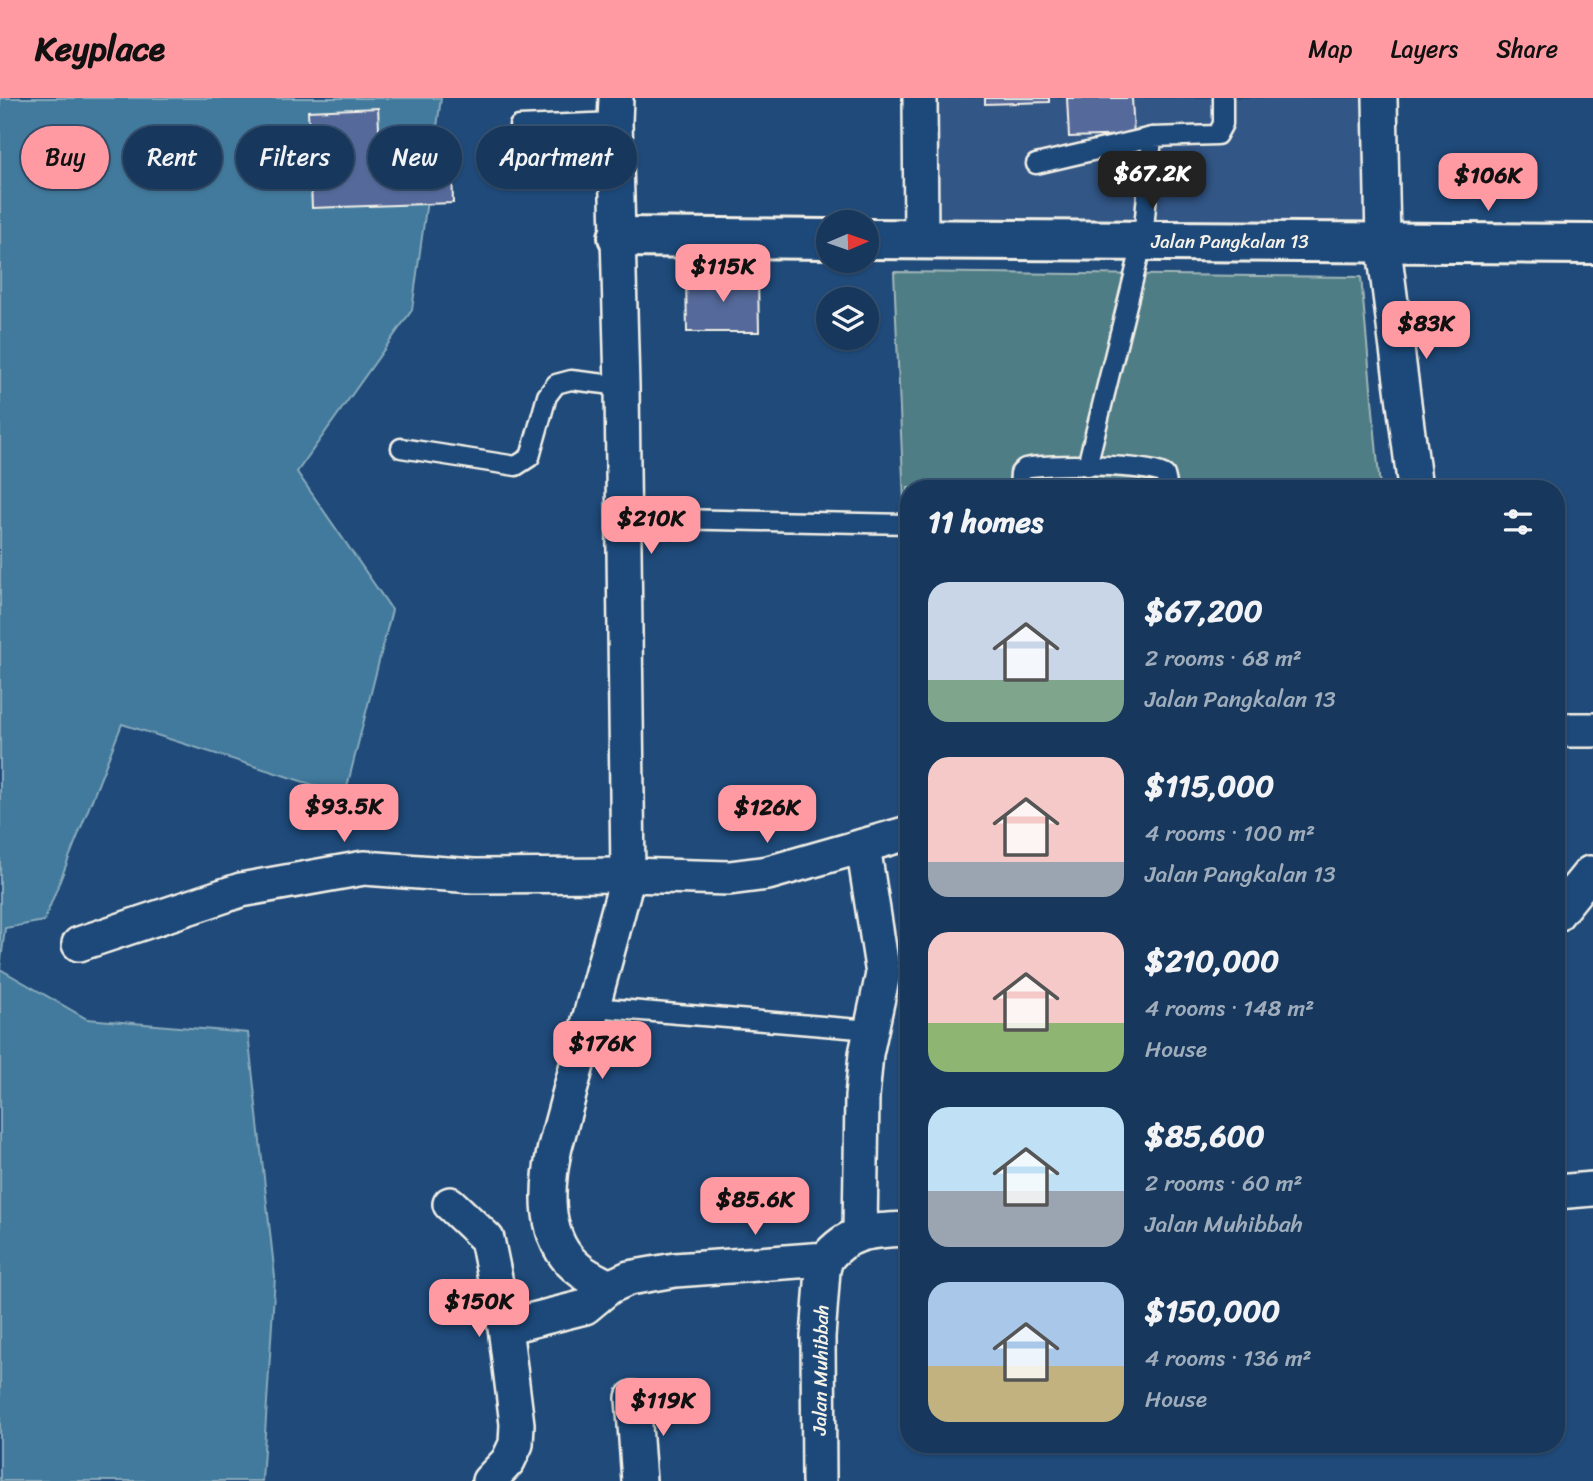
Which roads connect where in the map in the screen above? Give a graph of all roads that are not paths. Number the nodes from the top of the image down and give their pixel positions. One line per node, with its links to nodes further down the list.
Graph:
1 (920, 98): 11 (street)
2 (1223, 98): 6 (lane)
3 (1380, 98): 13 (street)
4 (615, 110): 5 (lane); 8 (street)
5 (525, 126)
6 (1152, 136): 7 (lane); 12 (lane)
7 (1036, 164)
8 (618, 237): 9 (street); 15 (street)
9 (816, 239)
10 (879, 239): 11 (street, Jalan Pangkalan 13)
11 (921, 239): 12 (street, Jalan Pangkalan 13)
12 (1143, 240): 13 (street, Jalan Pangkalan 13); 17 (lane)
13 (1383, 241): 14 (street, Jalan Pangkalan 13); 20 (street)
14 (1593, 244)
15 (622, 386): 16 (lane); 21 (street)
16 (401, 448)
17 (1087, 466): 18 (lane); 19 (lane)
18 (1020, 480)
19 (1166, 480)
20 (1414, 480)
21 (624, 518): 22 (lane); 28 (street)
22 (900, 524)
23 (1565, 730): 24 (street)
24 (1593, 730)
25 (900, 835): 26 (street)
26 (863, 846): 28 (street); 32 (street)
27 (1590, 873): 29 (street)
28 (628, 875): 30 (street); 31 (street)
29 (1565, 904)
30 (79, 944)
31 (593, 1007): 32 (lane); 39 (street)
32 (871, 1030): 37 (street)
33 (1593, 1189): 34 (street)
34 (1565, 1191)
35 (450, 1204): 40 (street)
36 (900, 1230): 37 (street)
37 (860, 1232): 38 (street)
38 (827, 1259): 39 (street); 44 (street, Jalan Muhibbah)
39 (608, 1287): 40 (street)
40 (505, 1327): 42 (street)
41 (633, 1398): 43 (street)
42 (489, 1481)
43 (639, 1481)
44 (819, 1481)

